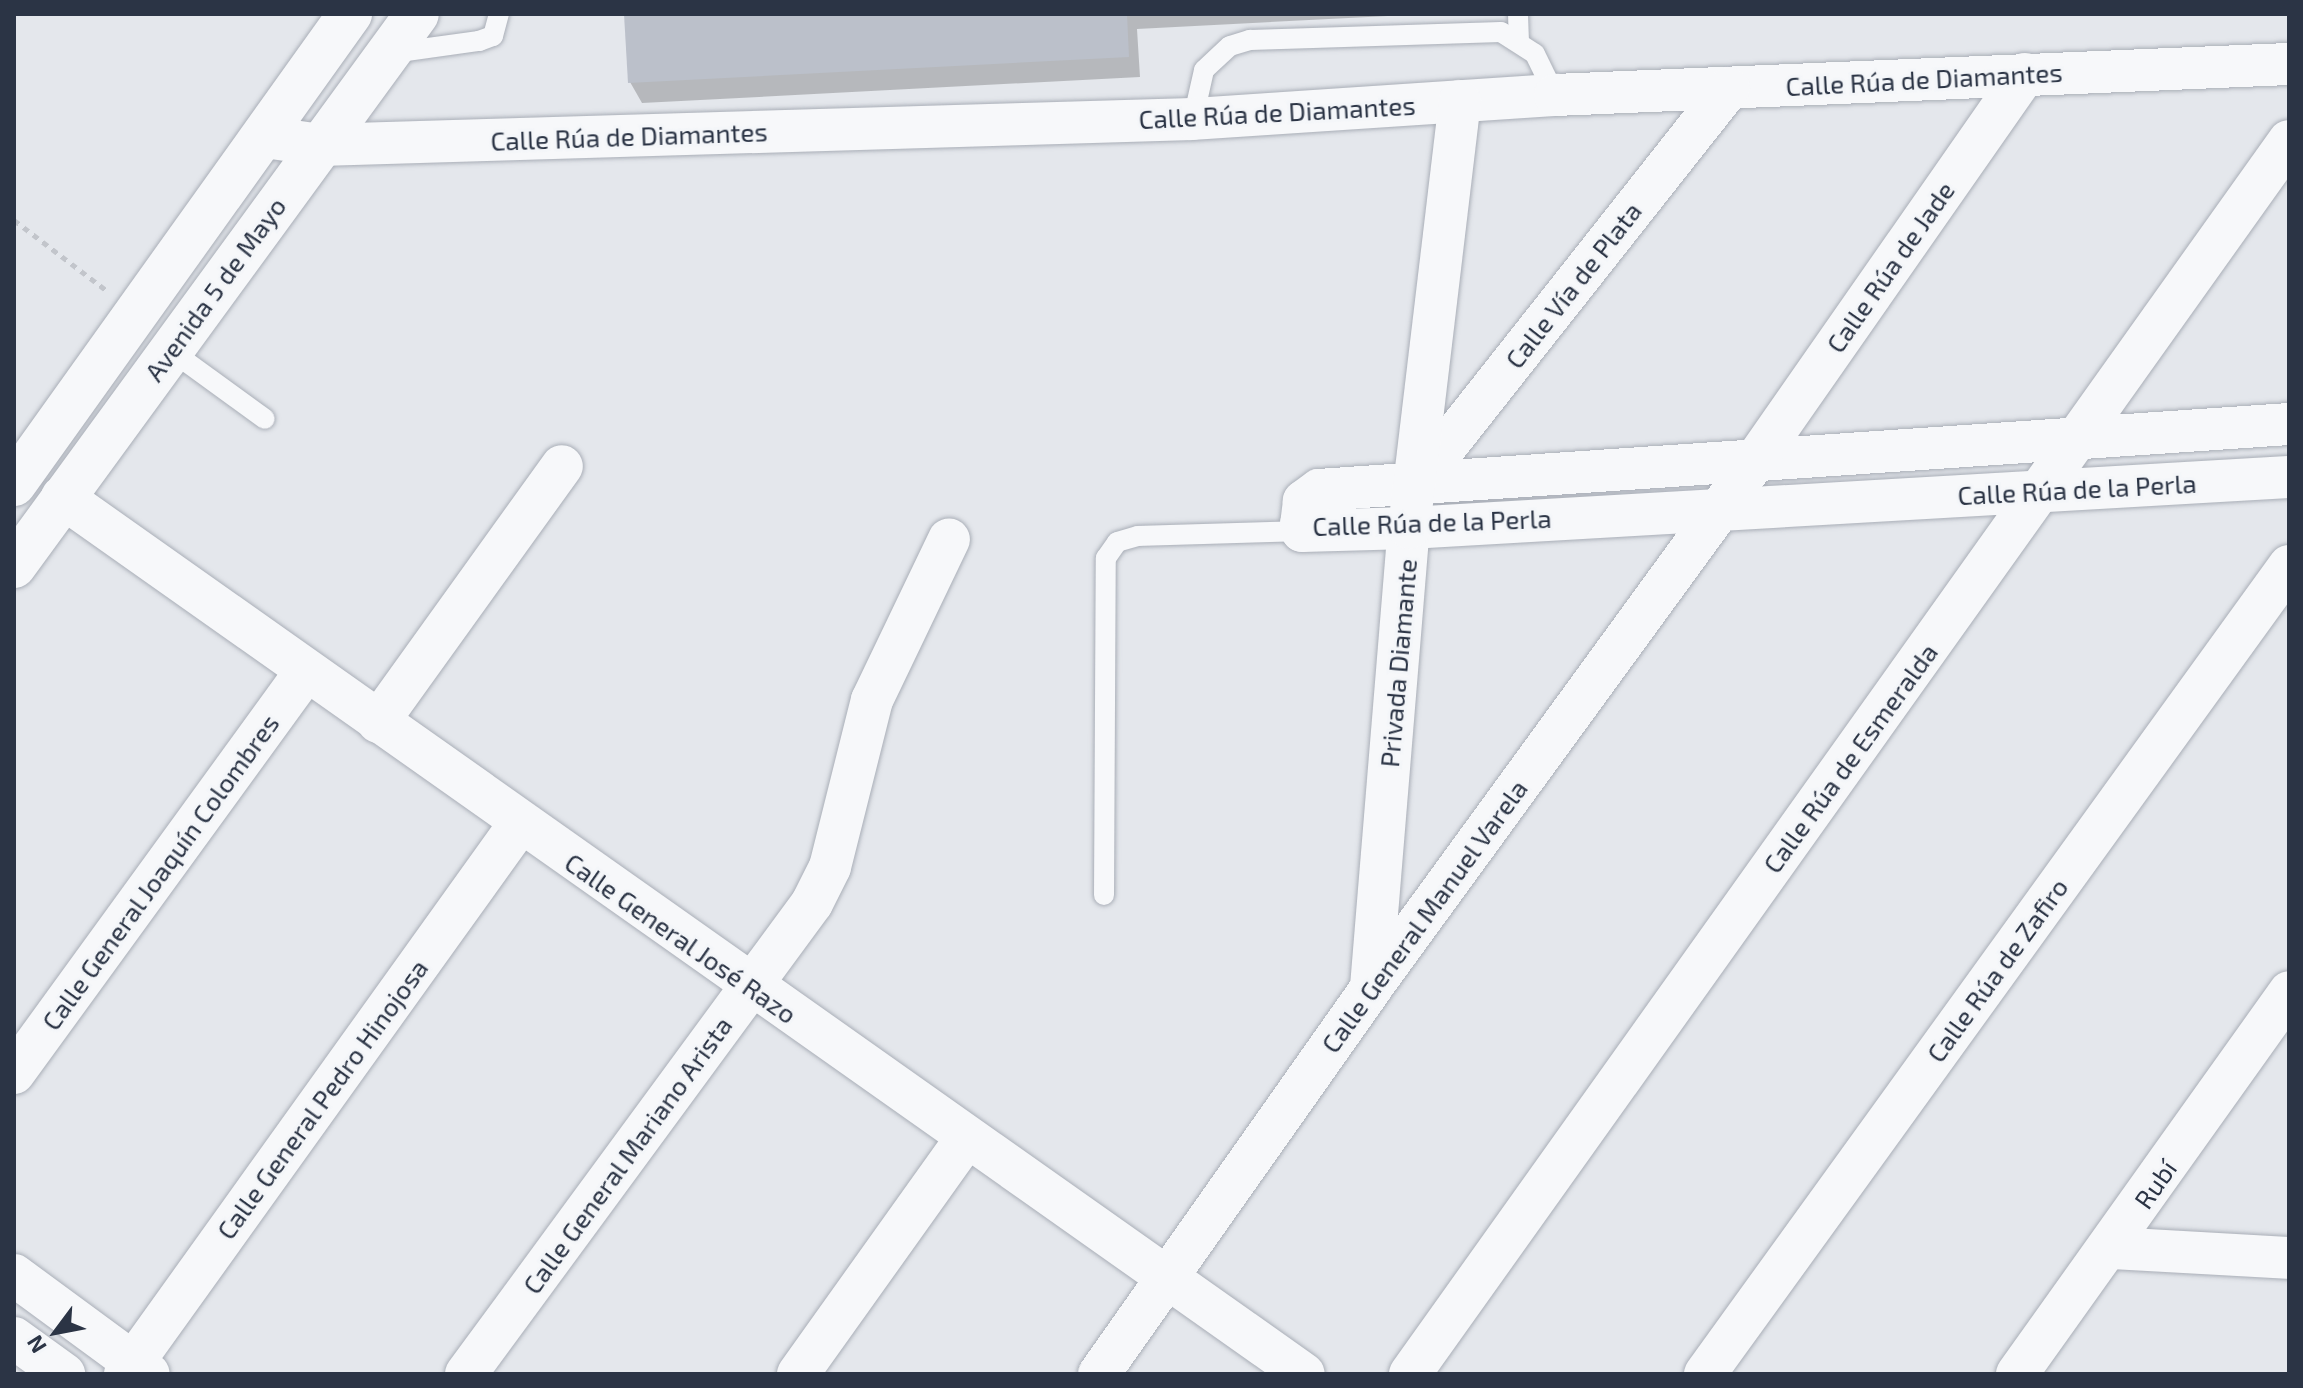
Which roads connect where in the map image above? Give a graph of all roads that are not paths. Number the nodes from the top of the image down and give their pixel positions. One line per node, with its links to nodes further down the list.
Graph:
1 (350, 14): 13 (street, Avenida 5 de Mayo)
2 (417, 14): 6 (street, Avenida 5 de Mayo)
3 (499, 14): 6 (lane)
4 (1518, 14): 5 (lane)
5 (1519, 39): 10 (lane); 12 (lane)
6 (388, 54): 15 (street, Avenida 5 de Mayo)
7 (2289, 64): 8 (street, Calle Rúa de Diamantes)
8 (2025, 74): 9 (street, Calle Rúa de Diamantes); 21 (street, Calle Rúa de Jade)
9 (1729, 88): 10 (street, Calle Rúa de Diamantes); 24 (street, Calle Vía de Plata)
10 (1555, 95): 11 (street, Calle Rúa de Diamantes)
11 (1460, 101): 12 (street, Calle Rúa de Diamantes); 24 (street, Privada Diamante)
12 (1193, 119): 15 (street, Calle Rúa de Diamantes)
13 (265, 137): 15 (street, Calle Rúa de Diamantes); 16 (street, Avenida 5 de Mayo)
14 (2289, 141): 20 (street, Calle Rúa de Esmeralda)
15 (320, 145): 17 (street, Avenida 5 de Mayo)
16 (143, 303): 17 (street); 25 (street, Avenida 5 de Mayo)
17 (179, 337): 18 (lane); 27 (street, Avenida 5 de Mayo)
18 (265, 419)
19 (2289, 424): 20 (street, Calle Rúa de la Perla)
20 (2072, 441): 21 (street, Calle Rúa de la Perla); 26 (street, Calle Rúa de Esmeralda)
21 (1755, 461): 24 (street, Calle Rúa de la Perla); 28 (street, Calle General Manuel Varela)
22 (562, 466): 35 (street)
23 (2289, 477): 26 (street, Calle Rúa de la Perla)
24 (1417, 483): 29 (street, Privada Diamante); 30 (street, Calle Rúa de la Perla)
25 (14, 484)
26 (2041, 492): 28 (street, Calle Rúa de la Perla); 54 (street, Calle Rúa de Esmeralda)
27 (62, 497): 32 (street, Avenida 5 de Mayo); 34 (street, Calle General José Razo)
28 (1719, 509): 29 (street, Calle Rúa de la Perla); 39 (street, Calle General Manuel Varela)
29 (1409, 528): 30 (street, Calle Rúa de la Perla); 39 (street, Privada Diamante)
30 (1302, 531): 37 (lane)
31 (949, 539): 38 (street, Calle General Mariano Arista)
32 (14, 566)
33 (2289, 566): 55 (street, Calle Rúa de Zafiro)
34 (306, 671): 35 (street, Calle General José Razo); 41 (street, Calle General Joaquín Colombres)
35 (378, 722): 36 (street, Calle General José Razo)
36 (520, 823): 38 (street, Calle General José Razo); 48 (street, Calle General Pedro Hinojosa)
37 (1104, 895)
38 (750, 987): 42 (street, Calle General José Razo); 50 (street, Calle General Mariano Arista)
39 (1371, 988): 46 (street, Calle General Manuel Varela)
40 (2289, 992): 43 (street, Rubí)
41 (14, 1073)
42 (965, 1140): 46 (street, Calle General José Razo); 51 (street)
43 (2111, 1248): 44 (street); 56 (street, Rubí)
44 (2289, 1258)
45 (14, 1275): 48 (street)
46 (1166, 1279): 52 (street, Calle General Manuel Varela); 53 (street, Calle General José Razo)
47 (14, 1338): 49 (street)
48 (136, 1370)
49 (64, 1374)
50 (466, 1374)
51 (798, 1374)
52 (1099, 1374)
53 (1304, 1374)
54 (1410, 1374)
55 (1705, 1374)
56 (2017, 1374)

